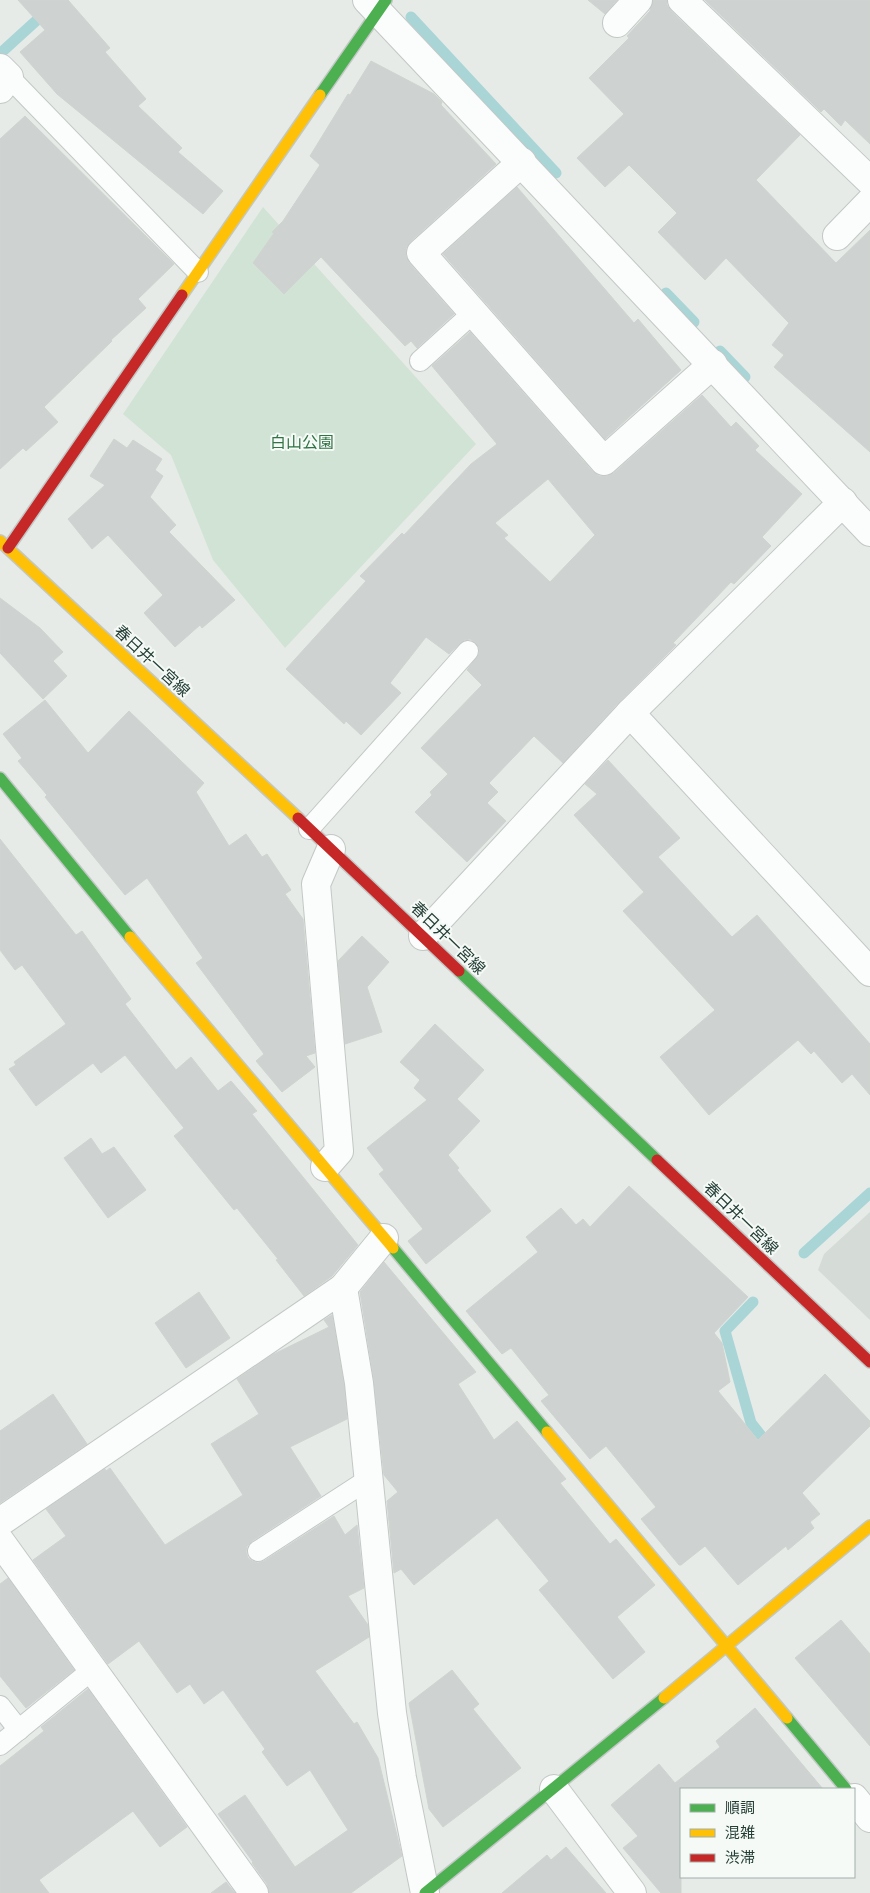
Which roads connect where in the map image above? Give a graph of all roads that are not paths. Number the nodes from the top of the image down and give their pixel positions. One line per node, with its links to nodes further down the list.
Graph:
1 (638, 0): 4 (street)
2 (682, 0): 7 (street)
3 (377, 4): 6 (street); 10 (street)
4 (616, 22)
5 (3, 78): 10 (lane)
6 (522, 162): 11 (street); 13 (street)
7 (870, 181)
8 (870, 202): 9 (street)
9 (837, 236)
10 (198, 272): 16 (street)
11 (473, 313): 12 (lane); 13 (street)
12 (420, 361)
13 (713, 364): 14 (street)
14 (843, 502): 15 (street); 18 (street)
15 (870, 532)
16 (3, 550): 20 (street, 春日井一宮線)
17 (468, 651): 20 (lane)
18 (630, 713): 22 (street); 23 (street)
19 (0, 778): 24 (street)
20 (308, 828): 21 (street, 春日井一宮線)
21 (331, 849): 22 (street, 春日井一宮線); 24 (street)
22 (423, 936): 27 (street, 春日井一宮線)
23 (870, 972)
24 (325, 1167): 25 (street)
25 (384, 1238): 26 (street); 33 (street)
26 (343, 1288): 28 (street); 29 (street)
27 (870, 1362)
28 (369, 1479): 32 (lane); 43 (street)
29 (0, 1522)
30 (870, 1526): 33 (street)
31 (0, 1541): 34 (street)
32 (258, 1551)
33 (726, 1648): 38 (street); 39 (street)
34 (92, 1670): 36 (lane); 42 (street)
35 (0, 1706): 36 (lane)
36 (18, 1730): 37 (lane)
37 (0, 1745)
38 (845, 1788)
39 (554, 1789): 43 (street); 44 (street)
40 (855, 1799): 41 (street)
41 (870, 1818)
42 (254, 1893)
43 (425, 1893)
44 (632, 1893)

